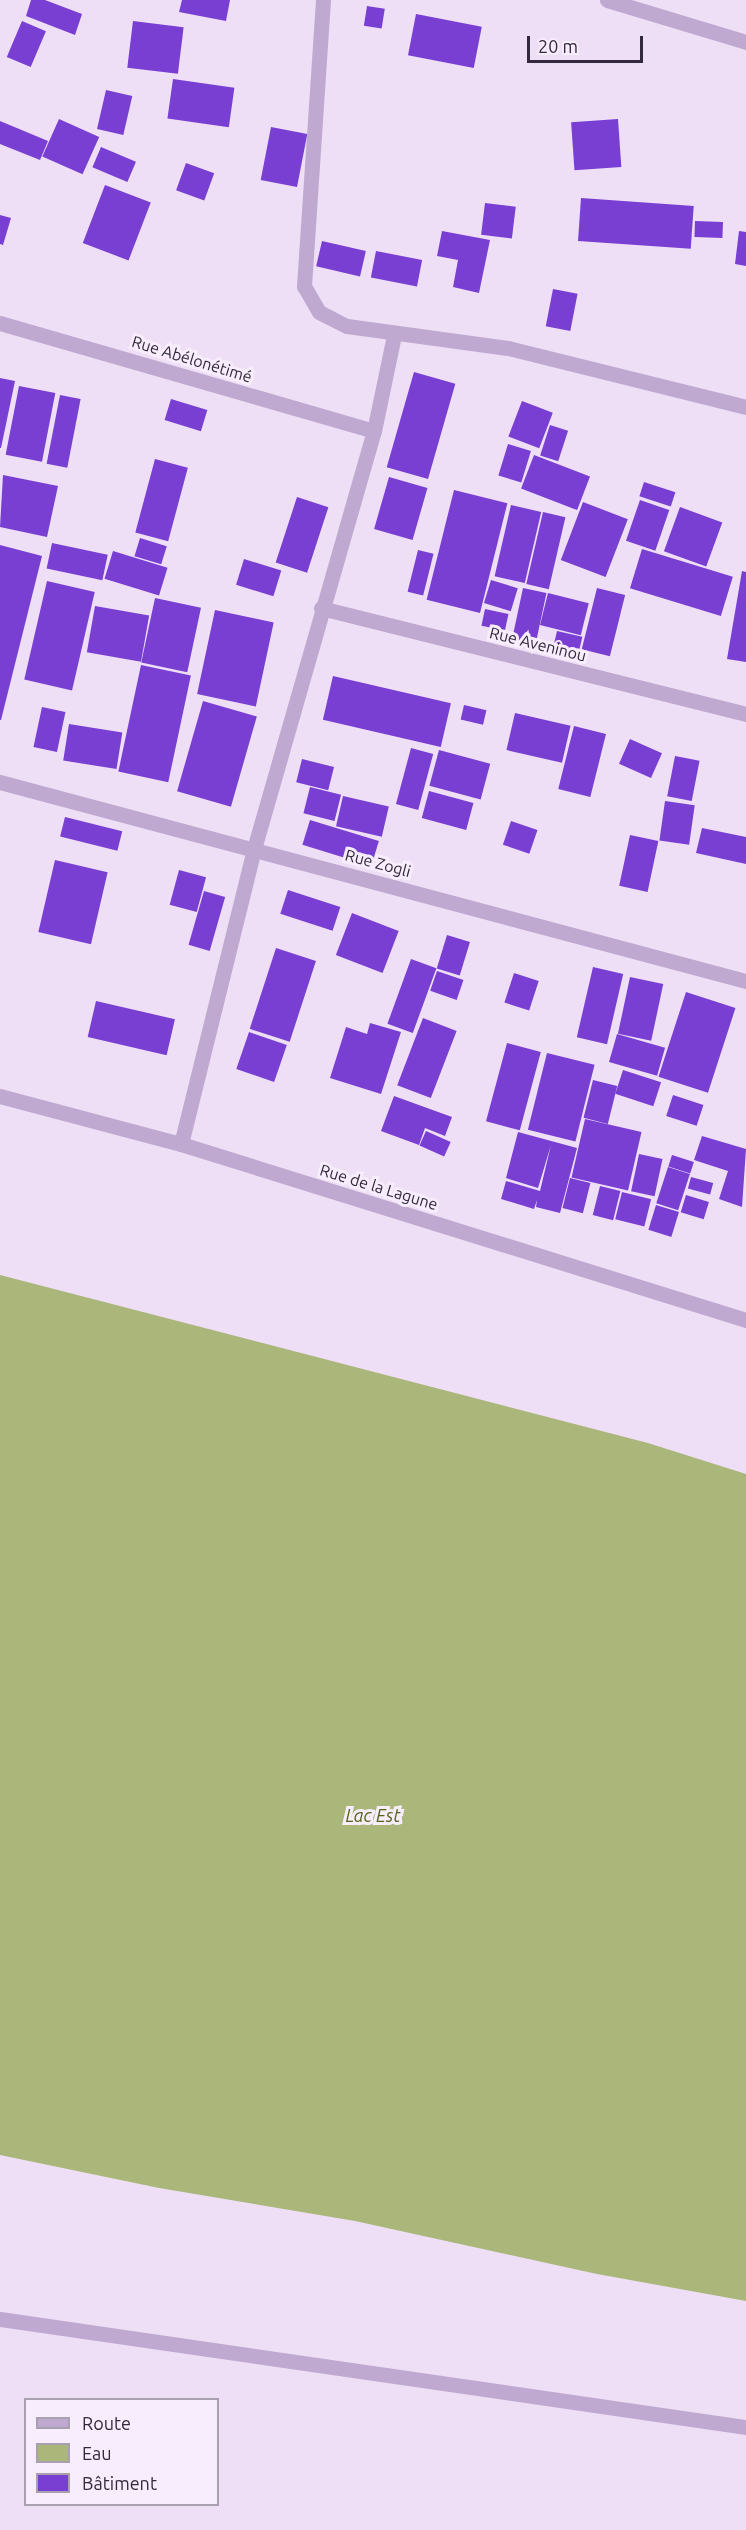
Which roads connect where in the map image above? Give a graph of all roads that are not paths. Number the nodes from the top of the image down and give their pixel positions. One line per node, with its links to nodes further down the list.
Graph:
1 (323, 0): 5 (street)
2 (607, 0): 3 (street)
3 (746, 42)
4 (0, 323): 7 (street, Rue Abélonétimé)
5 (394, 335): 6 (street); 7 (street)
6 (746, 407)
7 (374, 431): 8 (street)
8 (321, 608): 9 (street, Rue Aveninou); 11 (street)
9 (746, 714)
10 (0, 782): 11 (street, Rue Zogli)
11 (254, 849): 12 (street, Rue Zogli); 14 (street)
12 (746, 981)
13 (0, 1096): 14 (street, Rue de la Lagune)
14 (181, 1144): 15 (street, Rue de la Lagune)
15 (746, 1320)
16 (0, 2319): 17 (street)
17 (746, 2427)

